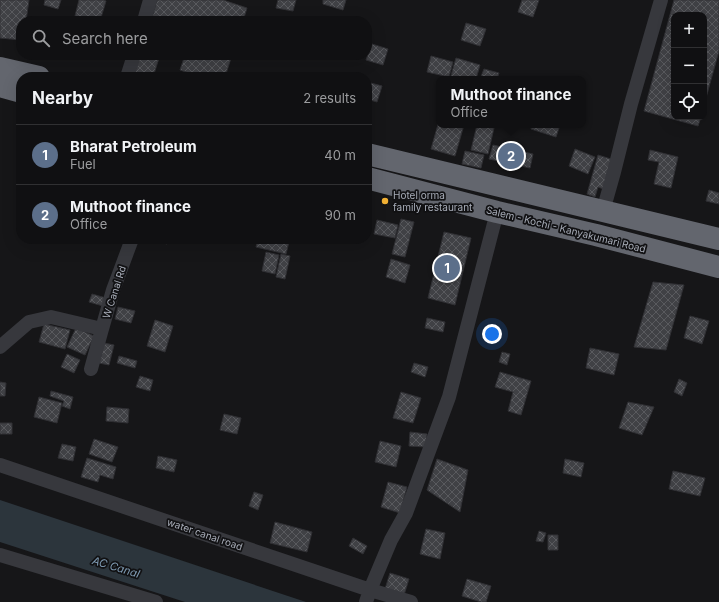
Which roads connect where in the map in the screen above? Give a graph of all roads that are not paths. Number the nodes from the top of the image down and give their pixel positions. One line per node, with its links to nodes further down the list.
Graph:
1 (150, 0): 3 (street)
2 (661, 0): 12 (street)
3 (145, 16)
4 (132, 60): 7 (street)
5 (0, 68): 6 (highway)
6 (17, 72)
7 (129, 72)
8 (0, 86): 9 (highway)
9 (16, 91)
10 (372, 155): 12 (highway)
11 (372, 179): 13 (highway, Salem - Kochi - Kanyakumari Road)
12 (603, 211): 14 (highway)
13 (497, 212): 16 (highway, Salem - Kochi - Kanyakumari Road); 22 (street)
14 (719, 239)
15 (130, 244): 17 (street, W Canal Rd)
16 (719, 267)
17 (102, 328): 18 (street, W Canal Rd); 19 (street)
18 (0, 347)
19 (91, 368)
20 (0, 465): 22 (street, water canal road)
21 (0, 555): 23 (street)
22 (368, 596): 24 (street, water canal road)
23 (156, 602)
24 (411, 602)

